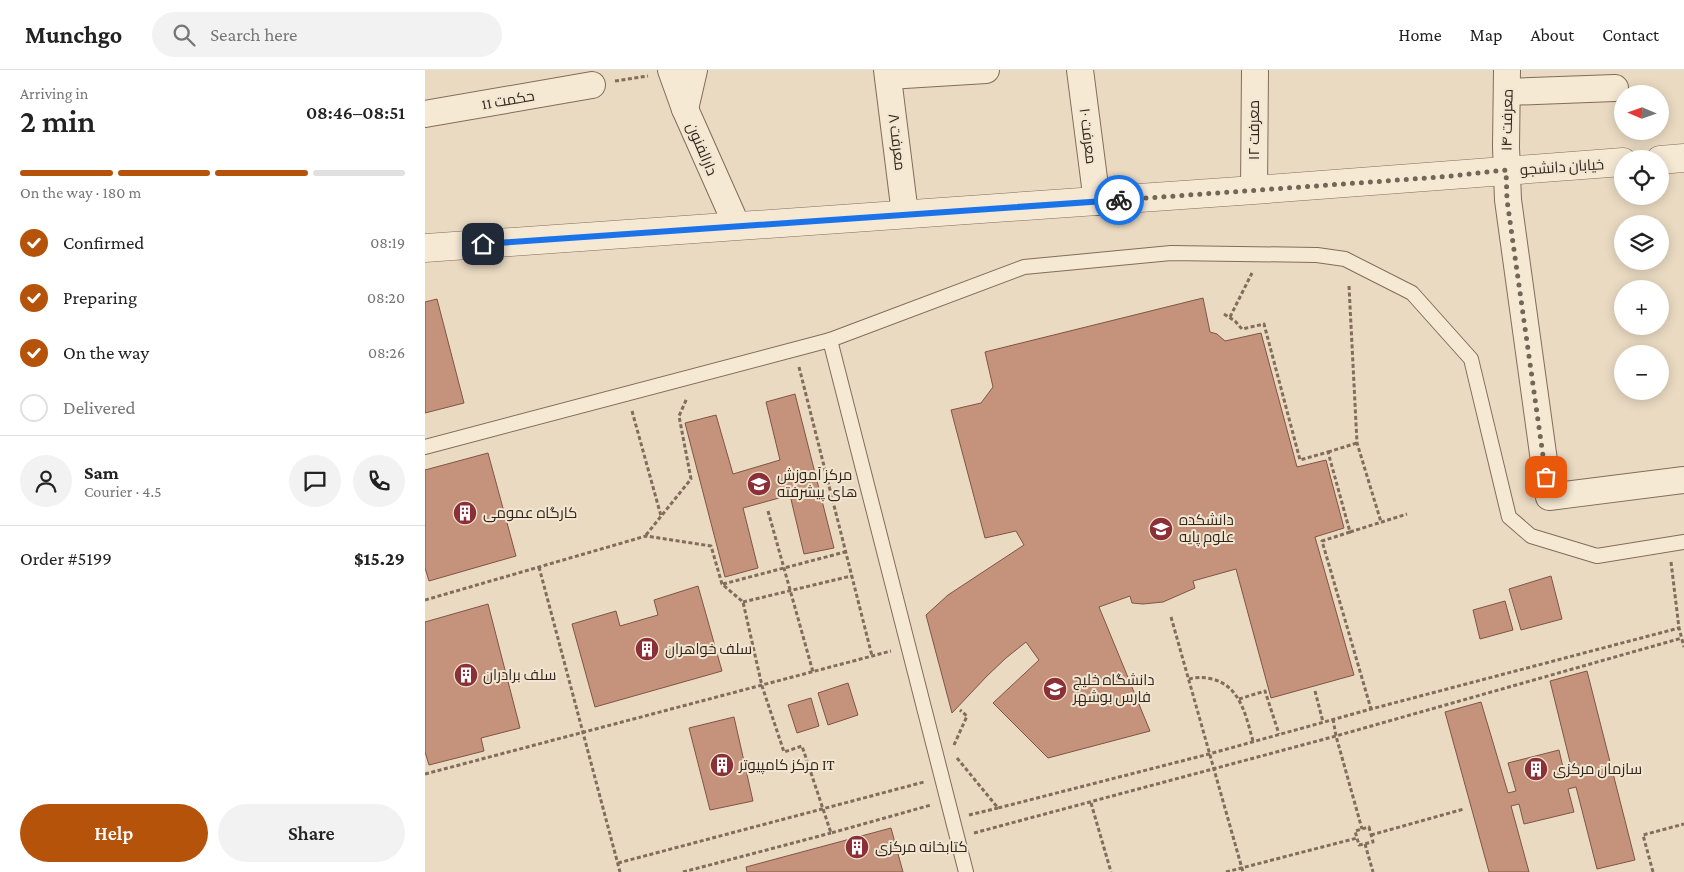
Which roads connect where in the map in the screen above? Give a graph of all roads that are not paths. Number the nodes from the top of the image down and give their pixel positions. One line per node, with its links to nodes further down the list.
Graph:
1 (986, 70): 5 (street)
2 (1080, 70): 15 (street, معرفت ۱۰)
3 (1255, 70): 14 (street, معرفت ۱۲)
4 (679, 71): 17 (street, دارالفنون)
5 (888, 73): 16 (street, معرفت ۸)
6 (1507, 81): 8 (street); 13 (street, معرفت ۱۴)
7 (592, 85): 9 (street, حکمت 11)
8 (1614, 88)
9 (425, 114)
10 (1684, 158): 11 (street)
11 (1669, 159)
12 (1614, 163): 13 (street, خیابان دانشجو)
13 (1506, 170): 14 (street, خیابان دانشجو); 21 (street, معرفت ۱۴)
14 (1254, 190): 15 (street, خیابان دانشجو)
15 (1097, 202): 16 (street, خیابان دانشجو)
16 (905, 214): 17 (street, خیابان دانشجو)
17 (737, 226): 18 (street, خیابان دانشجو)
18 (425, 248)
19 (830, 340): 20 (lane); 22 (lane); 23 (lane)
20 (425, 448)
21 (1684, 480)
22 (1684, 542)
23 (966, 872)

